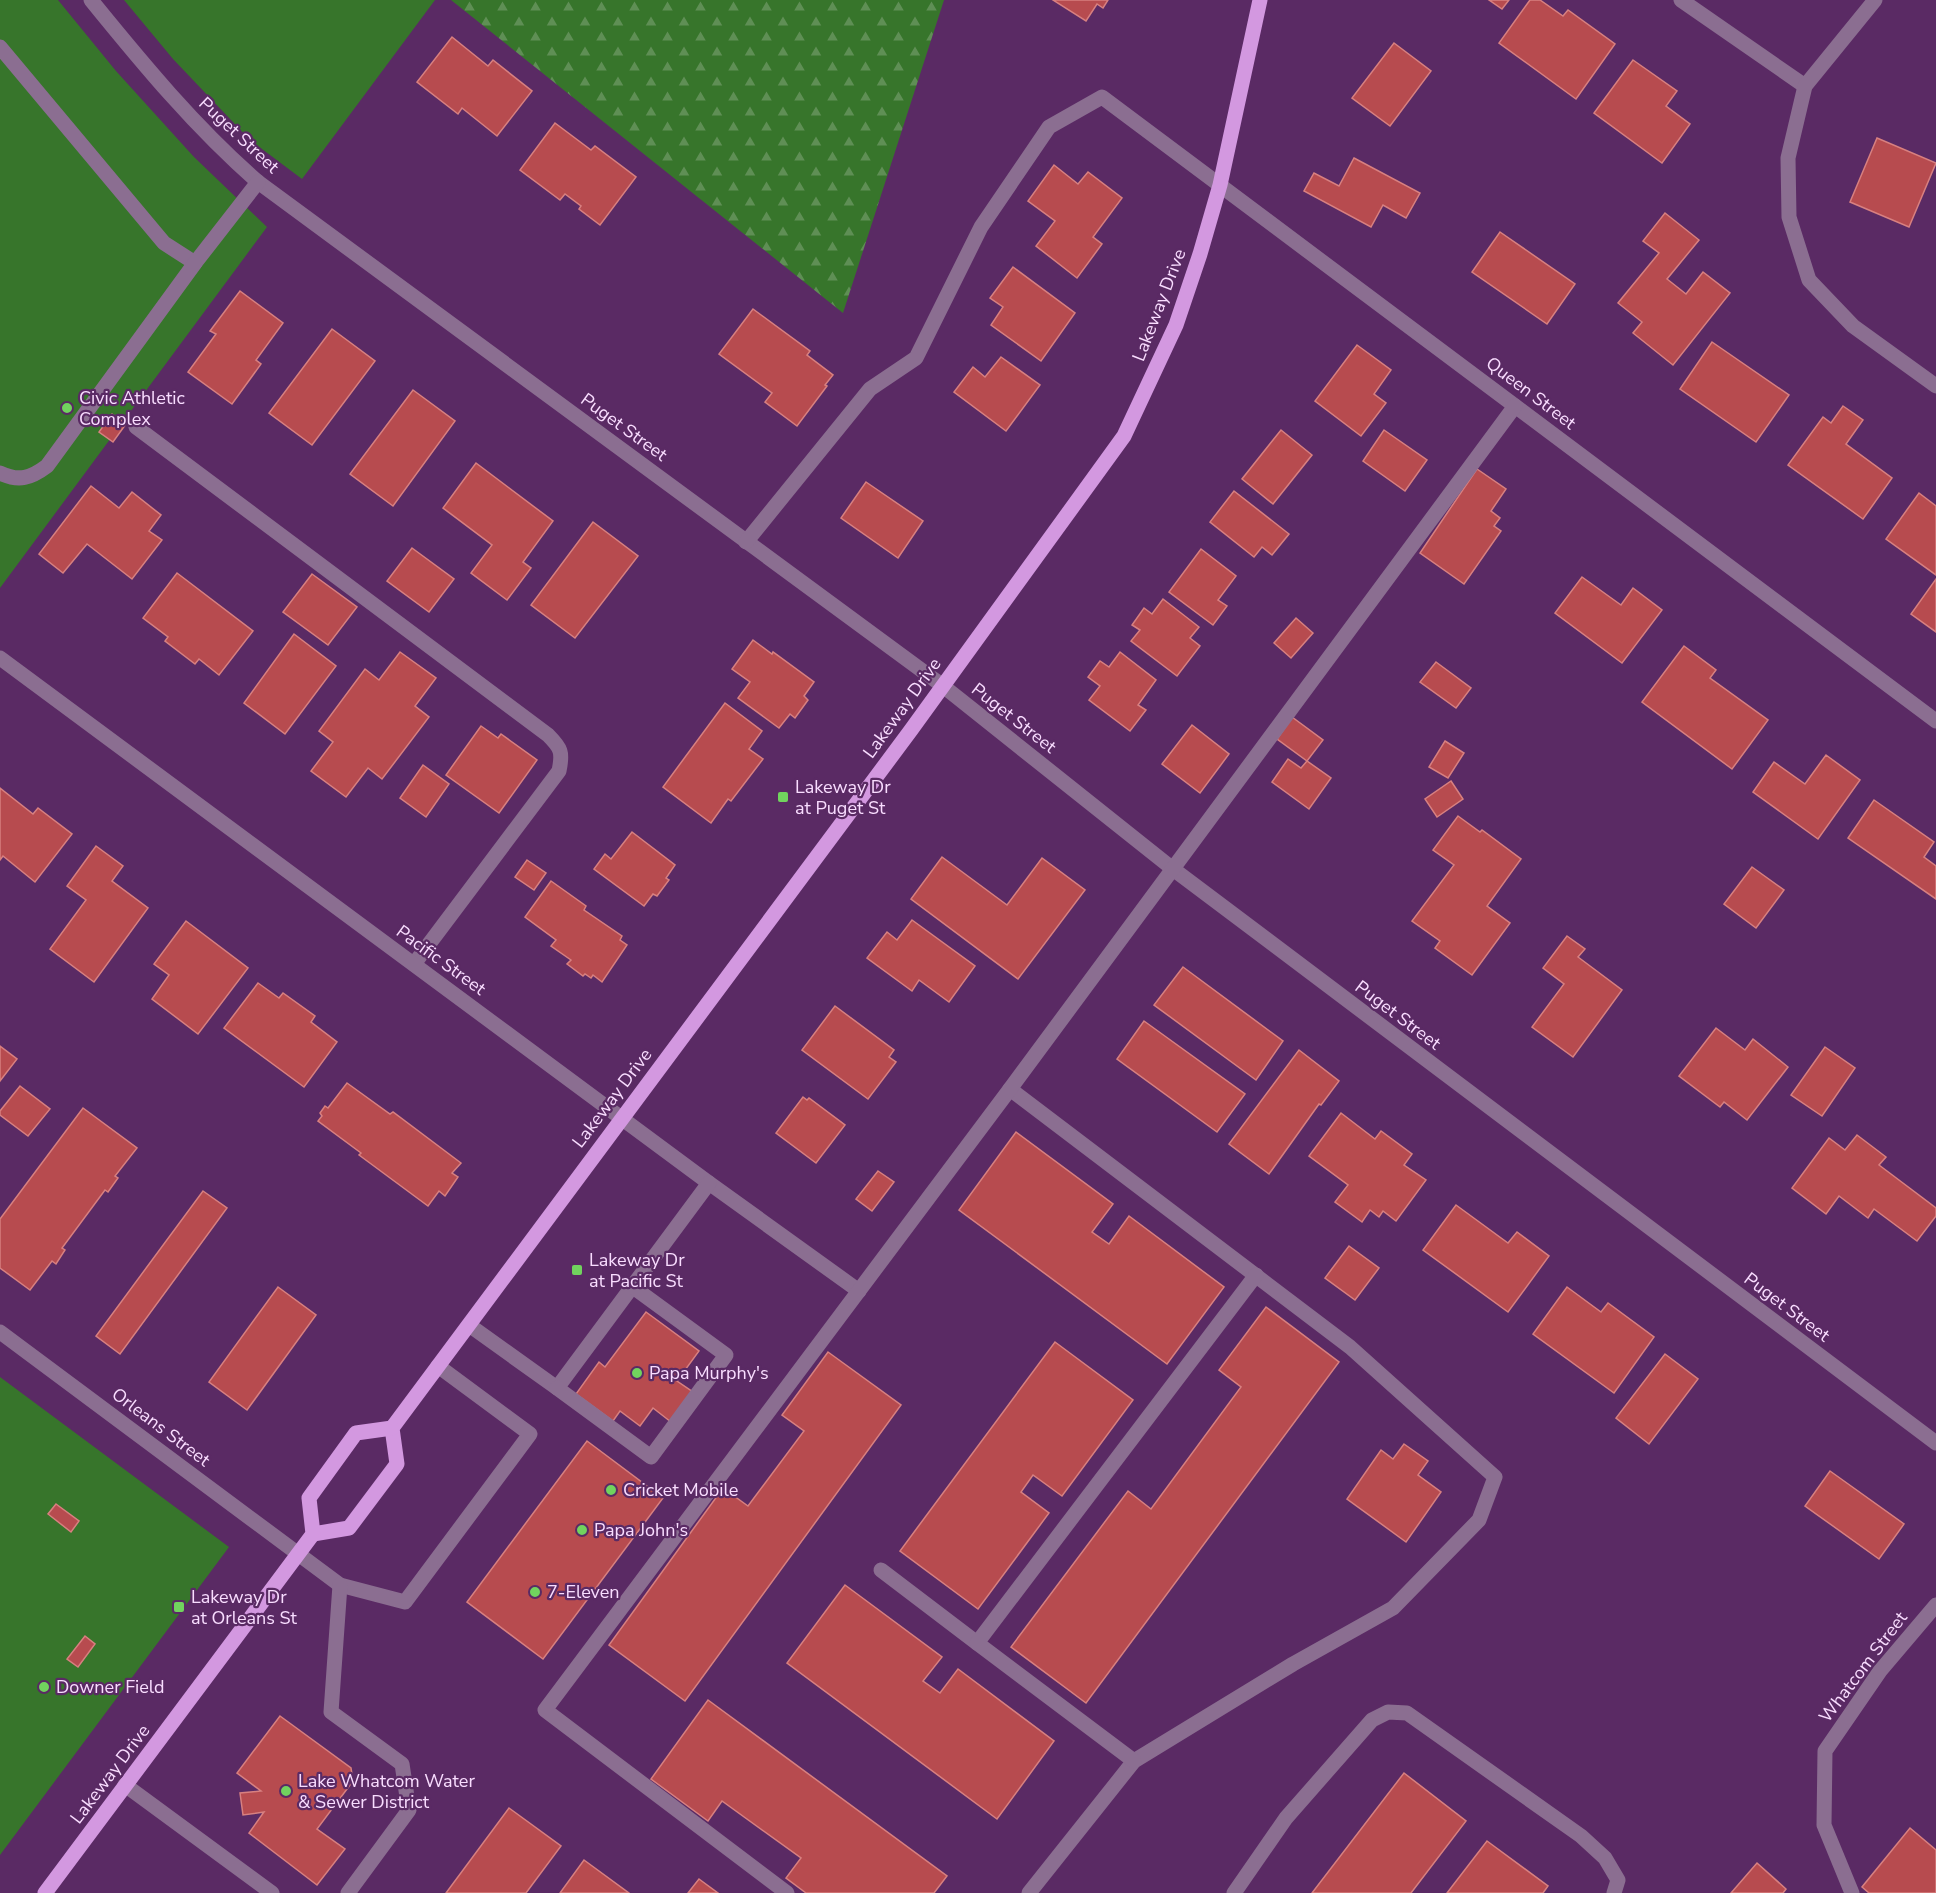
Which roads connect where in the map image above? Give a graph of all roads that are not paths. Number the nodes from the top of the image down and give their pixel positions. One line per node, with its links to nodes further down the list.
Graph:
1 (91, 0): 7 (street, Puget Street)
2 (1260, 0): 8 (main road, Lakeway Drive)
3 (1681, 0): 6 (street)
4 (1875, 0): 6 (street)
5 (0, 47): 9 (street)
6 (1805, 86): 10 (street)
7 (258, 182): 9 (street); 14 (street, Puget Street)
8 (1220, 185): 11 (street, Queen Street); 14 (street, Queen Street); 16 (main road, Lakeway Drive)
9 (195, 263): 13 (street)
10 (1936, 386)
11 (1515, 406): 17 (street, Queen Street); 18 (street)
12 (136, 427): 19 (street)
13 (0, 473)
14 (746, 542): 16 (street, Puget Street)
15 (0, 658): 19 (street, Pacific Street)
16 (943, 686): 18 (street, Puget Street); 21 (main road, Lakeway Drive)
17 (1936, 721)
18 (1173, 869): 20 (street); 31 (street, Puget Street)
19 (414, 964): 21 (street, Pacific Street)
20 (1010, 1089): 23 (street); 25 (street)
21 (622, 1118): 22 (street, Pacific Street); 26 (main road, Lakeway Drive)
22 (709, 1183): 24 (street); 25 (street, Pacific Street)
23 (1256, 1275): 37 (street); 38 (street)
24 (633, 1287): 29 (street); 29 (street)
25 (859, 1291): 43 (street)
26 (469, 1324): 28 (main road, Lakeway Drive); 29 (street)
27 (0, 1332): 33 (street, Orleans Street)
28 (438, 1366): 30 (main road, Lakeway Drive); 35 (street)
29 (557, 1389)
30 (392, 1428): 32 (main road); 32 (main road)
31 (1936, 1443)
32 (313, 1534): 33 (main road, Lakeway Drive)
33 (299, 1554): 35 (street, Orleans Street); 39 (main road, Lakeway Drive)
34 (881, 1570): 37 (street)
35 (340, 1585): 42 (street)
36 (1936, 1605): 47 (street, Whatcom Street)
37 (977, 1643): 38 (street)
38 (1134, 1761): 44 (street)
39 (125, 1785): 40 (main road, Lakeway Drive); 41 (street)
40 (45, 1893)
41 (272, 1893)
42 (348, 1893)
43 (787, 1893)
44 (1029, 1893)
45 (1234, 1893): 46 (street)
46 (1614, 1893)
47 (1852, 1893)

